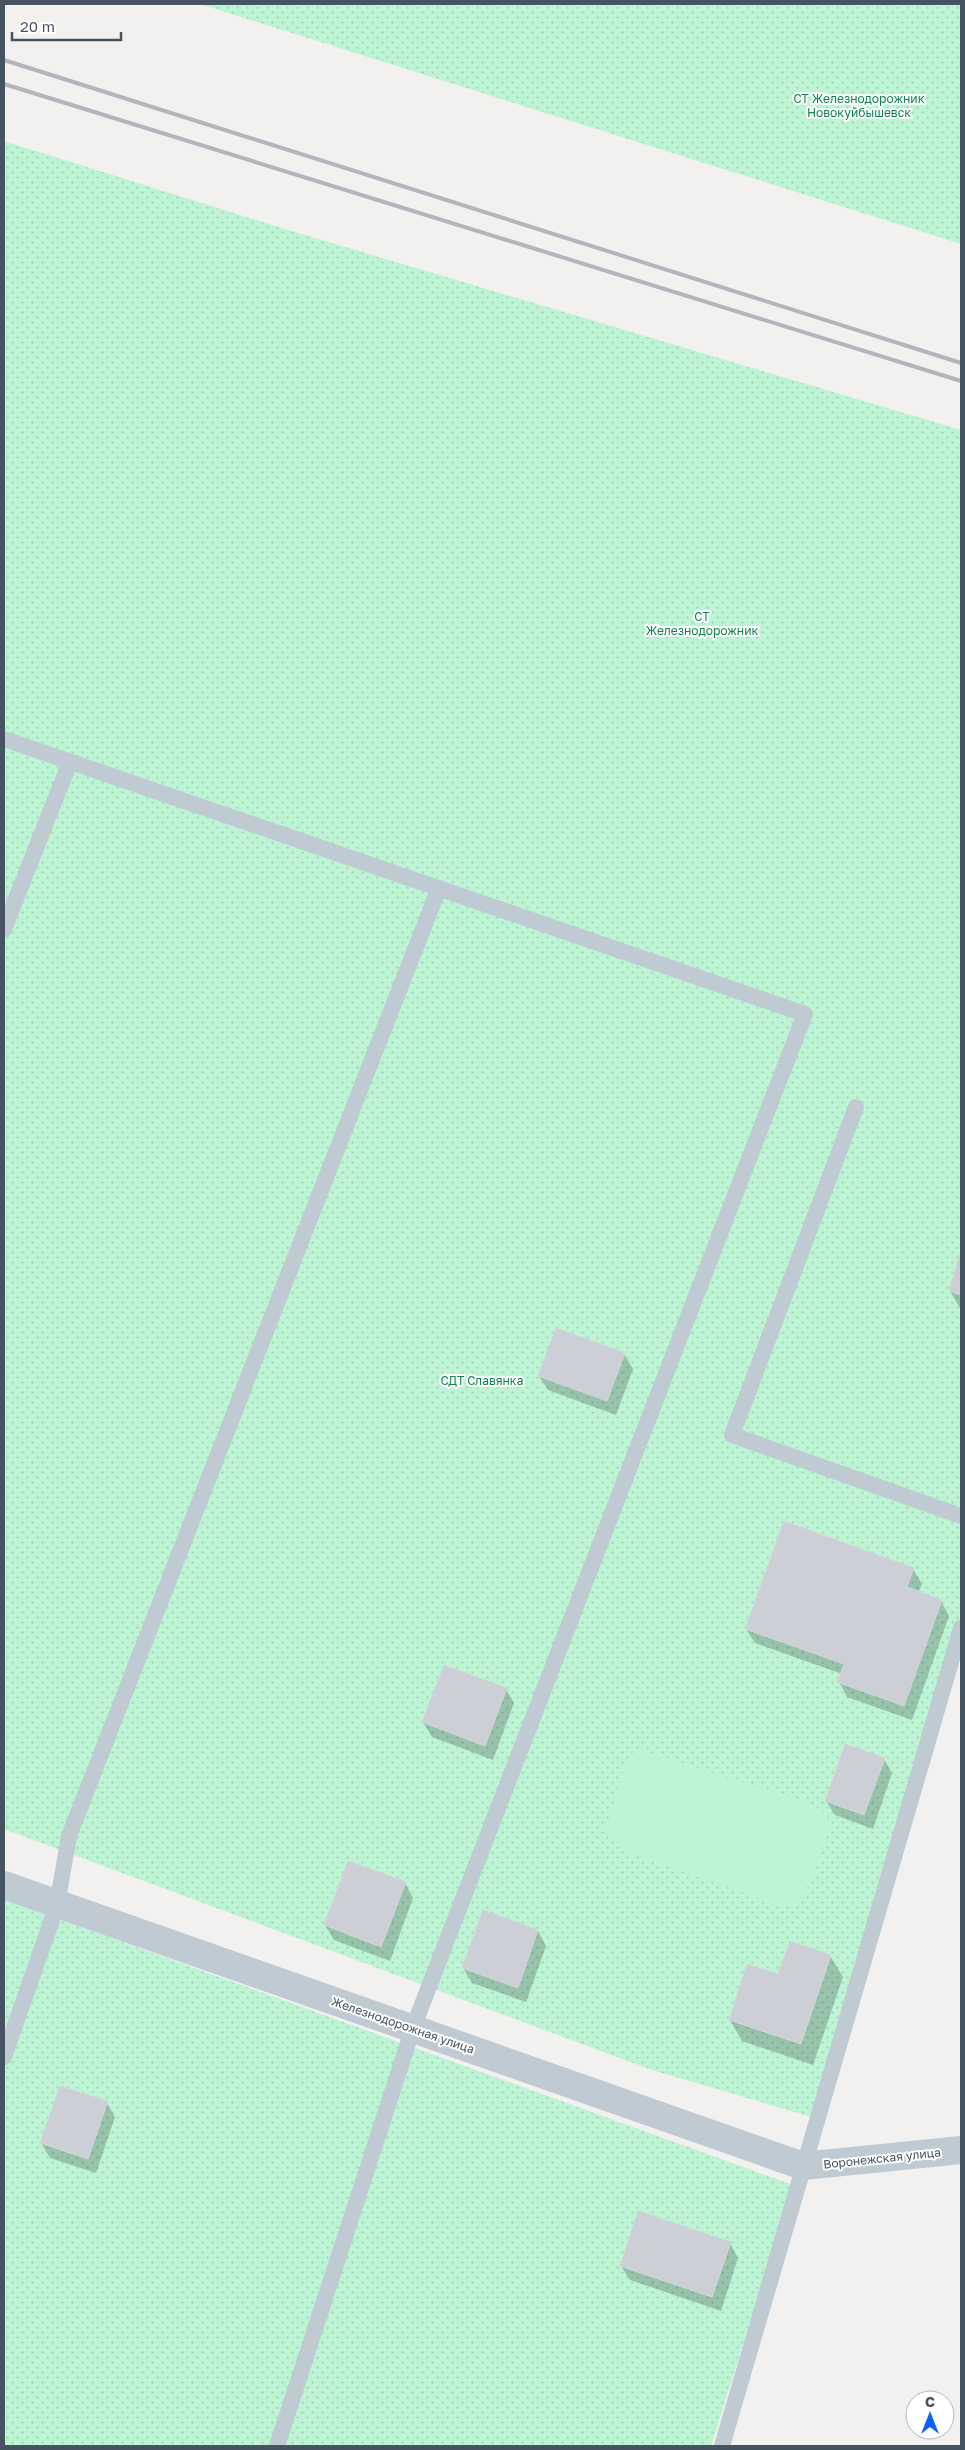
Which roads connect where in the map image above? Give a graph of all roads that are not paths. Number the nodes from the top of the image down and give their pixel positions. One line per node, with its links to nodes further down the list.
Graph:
1 (4, 739): 2 (lane)
2 (70, 762): 3 (lane); 4 (lane)
3 (439, 888): 9 (lane); 10 (lane)
4 (4, 929)
5 (856, 1107): 6 (lane)
6 (961, 1516)
7 (961, 1628): 13 (lane)
8 (4, 1885): 9 (street, Железнодорожная улица)
9 (57, 1905): 10 (street, Железнодорожная улица); 11 (lane)
10 (413, 2028): 13 (street, Железнодорожная улица); 14 (lane)
11 (4, 2057)
12 (961, 2150): 13 (street, Воронежская улица)
13 (803, 2166): 15 (lane)
14 (277, 2446)
15 (722, 2446)

